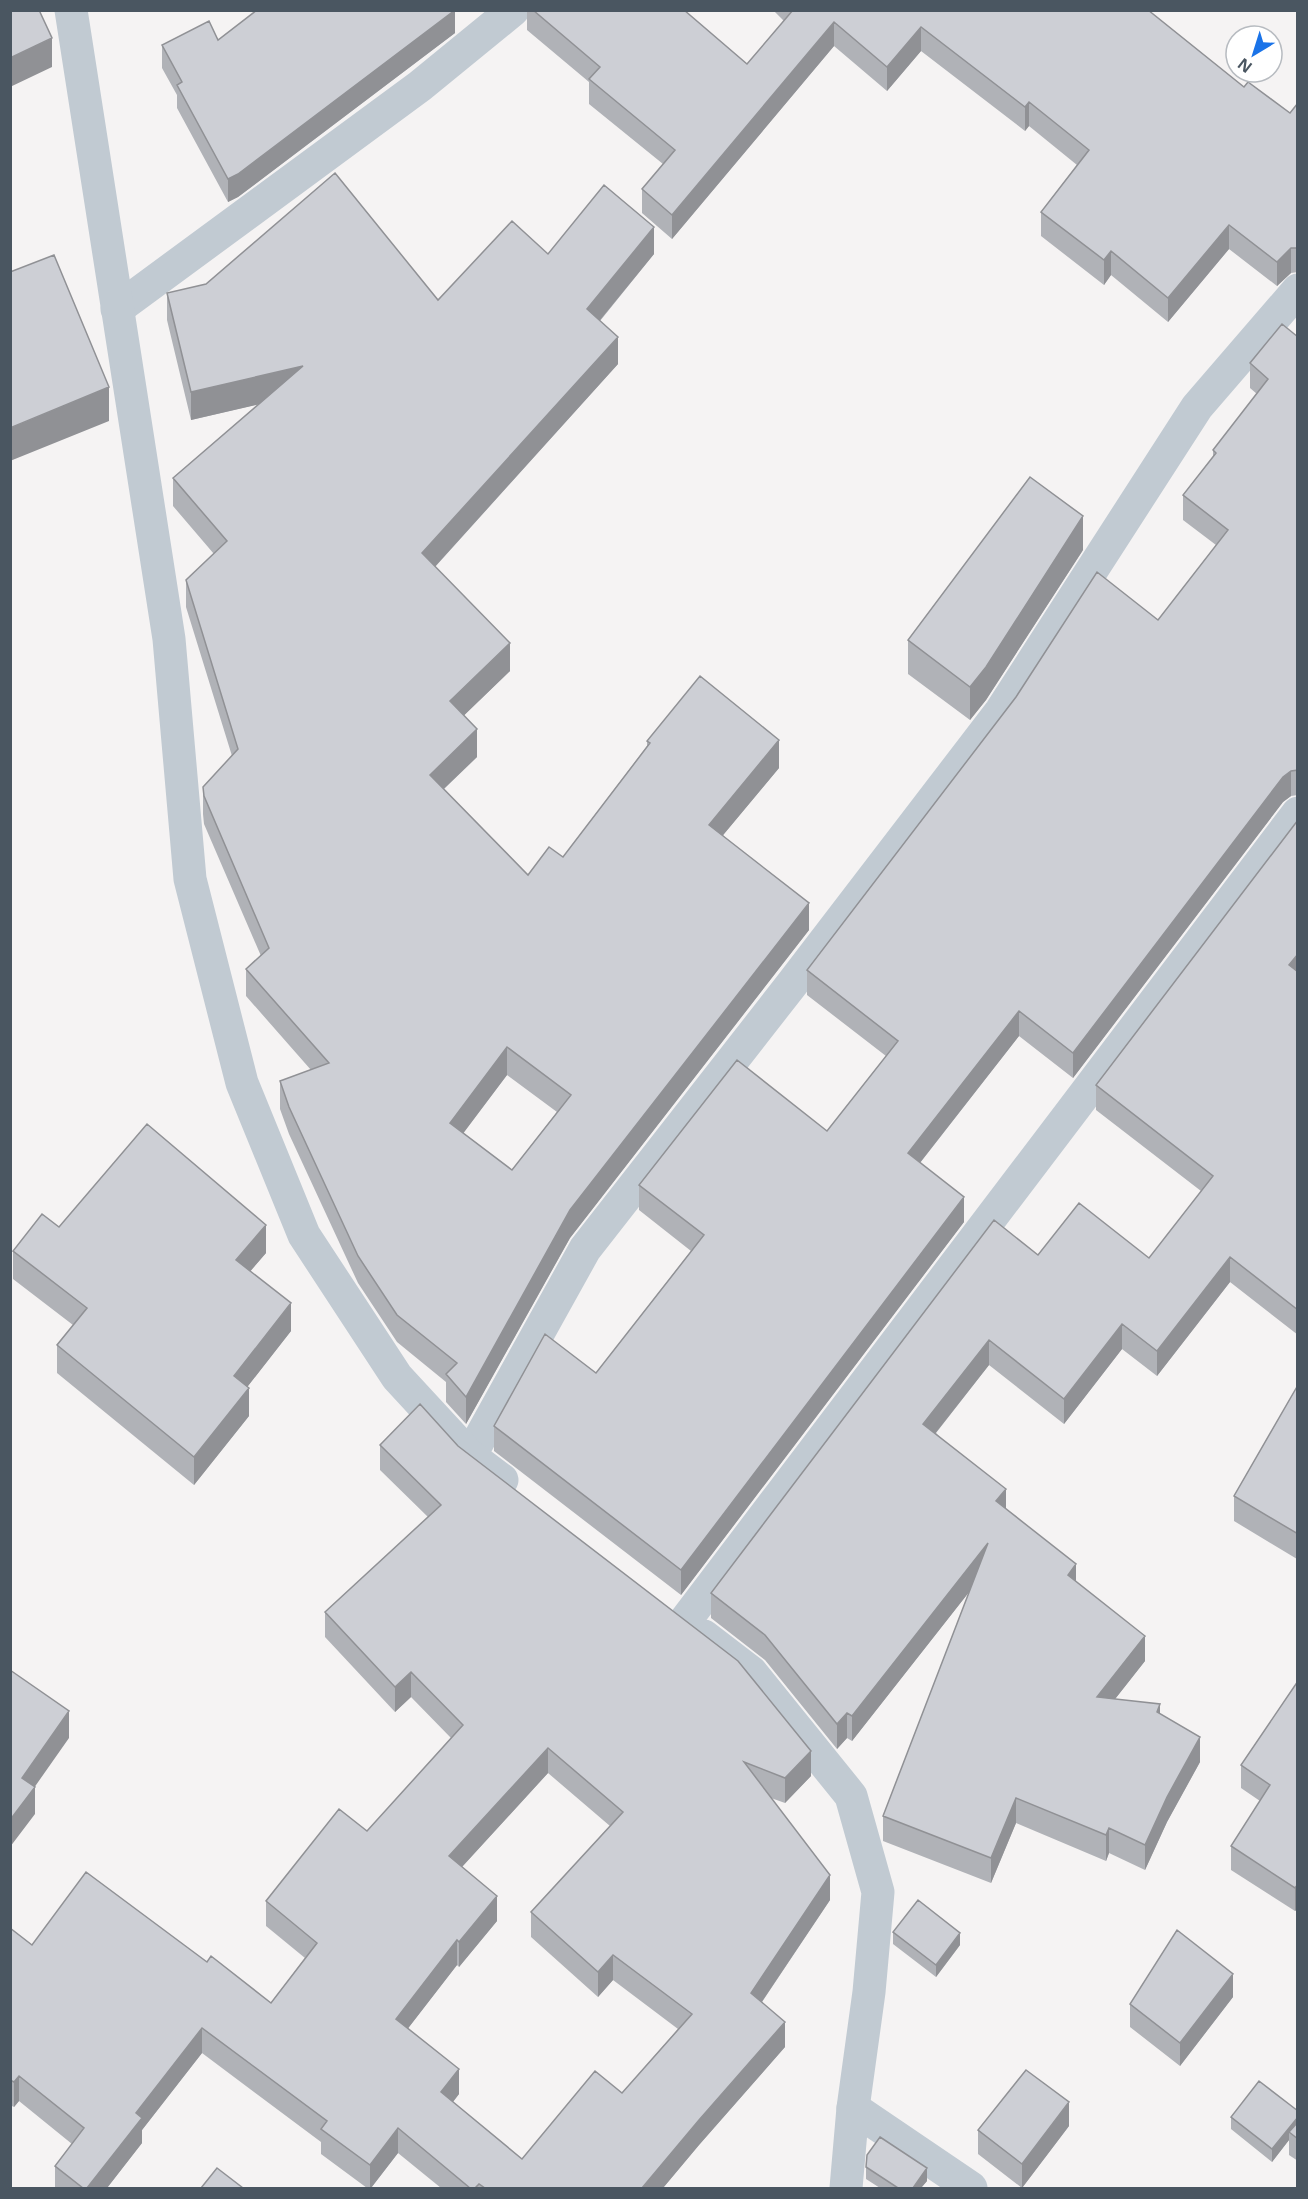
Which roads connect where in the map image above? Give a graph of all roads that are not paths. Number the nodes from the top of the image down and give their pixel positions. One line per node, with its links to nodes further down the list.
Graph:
1 (71, 10): 4 (street)
2 (513, 10): 4 (street)
3 (1298, 290): 6 (street)
4 (117, 309): 6 (street)
5 (1298, 813): 9 (street)
6 (471, 1456): 7 (street)
7 (526, 1499)
8 (657, 1600): 9 (street)
9 (685, 1621): 10 (street)
10 (852, 2108): 11 (street); 12 (street)
11 (846, 2188)
12 (971, 2188)

